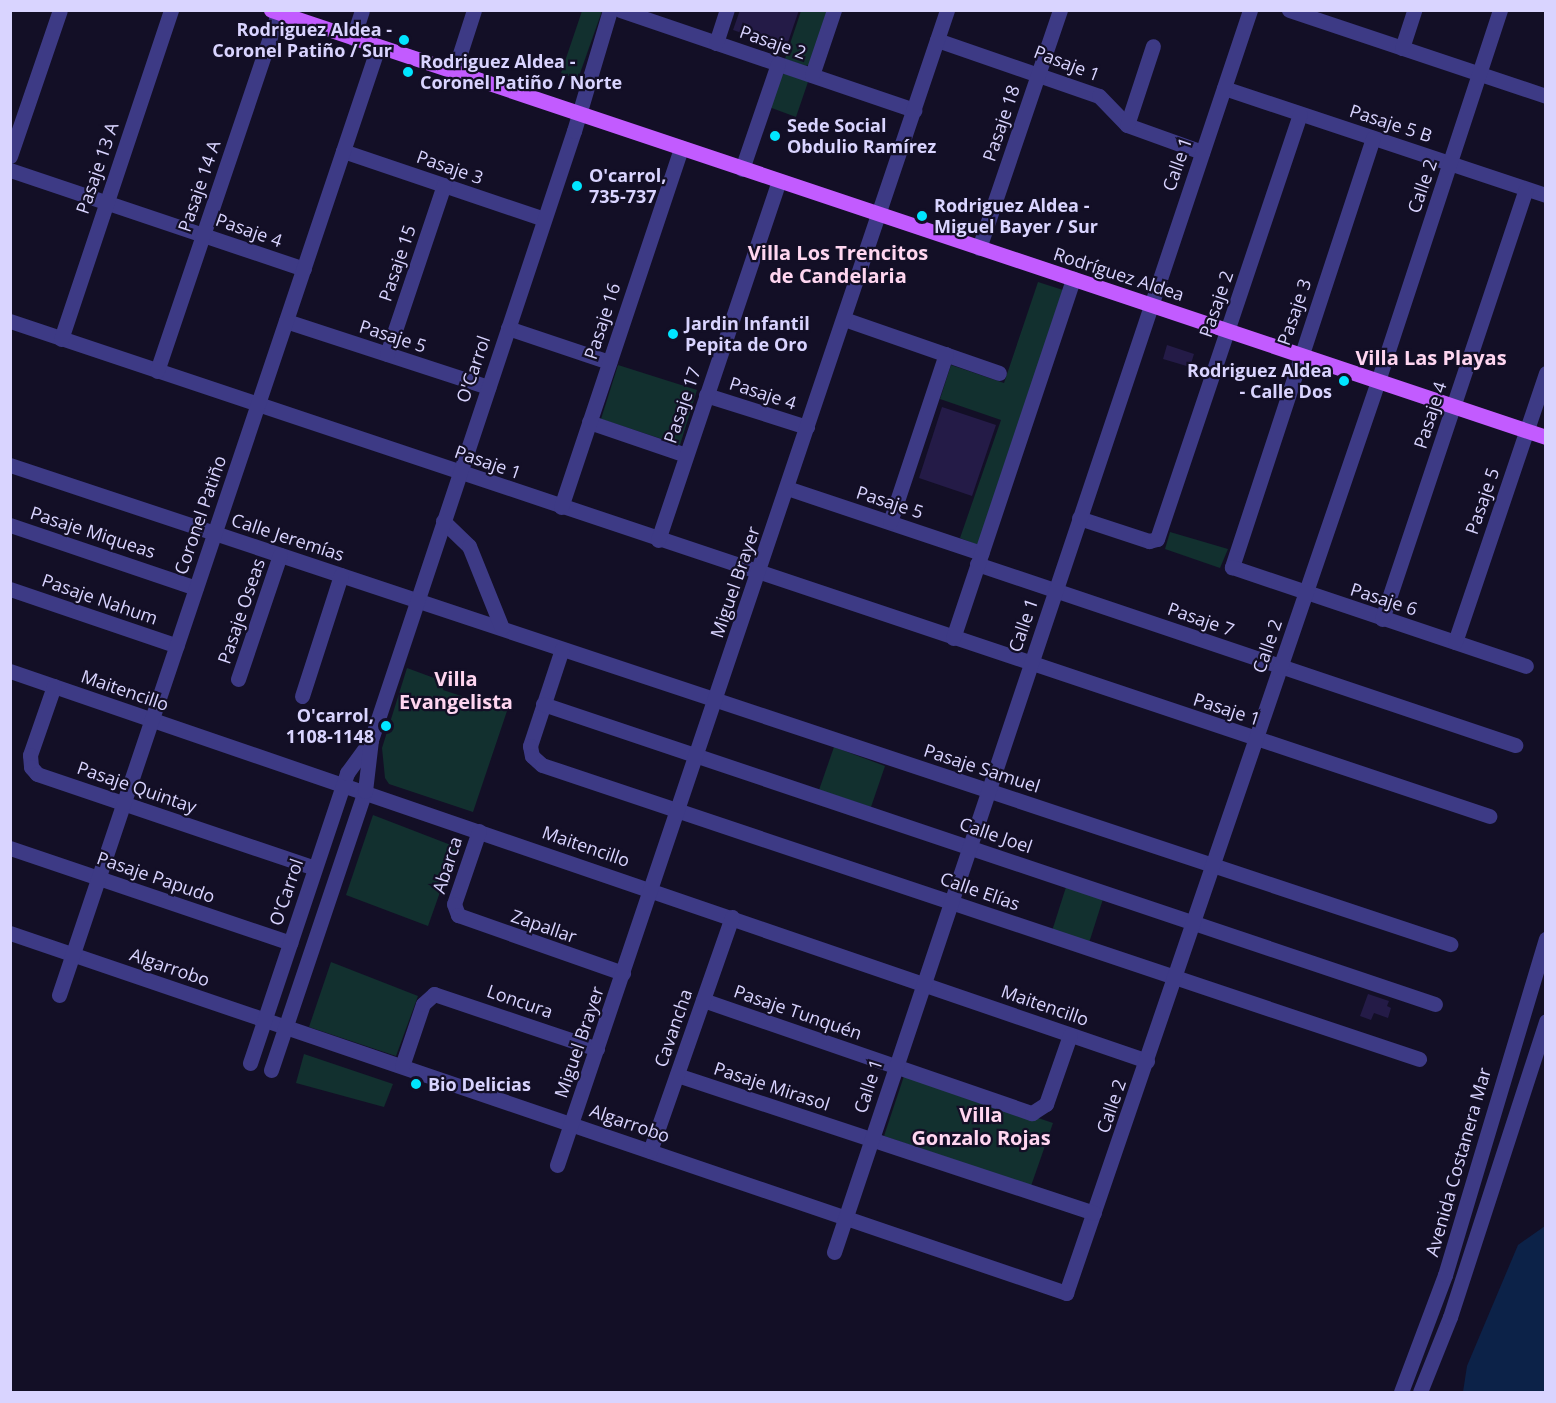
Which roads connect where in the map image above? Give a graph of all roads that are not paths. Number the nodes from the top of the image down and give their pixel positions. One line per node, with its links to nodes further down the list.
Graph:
1 (60, 10): 33 (street)
2 (171, 10): 47 (street, Pasaje 13 A)
3 (362, 10): 17 (street)
4 (474, 10): 24 (street)
5 (610, 10): 31 (street, O'Carrol)
6 (620, 10): 19 (street, Pasaje 2)
7 (727, 10): 19 (street)
8 (834, 10): 26 (street)
9 (947, 10): 18 (street, Miguel Brayer)
10 (1060, 10): 25 (street, Pasaje 18)
11 (1250, 10): 28 (street, Calle 1)
12 (1289, 10): 16 (street)
13 (1414, 10): 22 (street)
14 (1500, 10): 27 (street, Calle 2)
15 (274, 12): 17 (main road, Rodríguez Aldea); 50 (street, Pasaje 14 A)
16 (1332, 17): 22 (street)
17 (352, 38): 21 (main road, Rodríguez Aldea)
18 (937, 40): 25 (street, Pasaje 1); 30 (street, Miguel Brayer)
19 (716, 43): 23 (street, Pasaje 2)
20 (1153, 46): 34 (street)
21 (378, 47): 24 (main road, Rodríguez Aldea); 37 (street, Coronel Patiño)
22 (1402, 48): 27 (street)
23 (778, 64): 26 (street, Pasaje 2); 41 (street)
24 (454, 72): 31 (main road, Rodríguez Aldea)
25 (1038, 74): 34 (street, Pasaje 1); 51 (street, Pasaje 18)
26 (812, 75): 30 (street, Pasaje 2)
27 (1480, 75): 29 (street); 40 (street, Calle 2)
28 (1224, 88): 32 (street, Pasaje 5 B); 38 (street, Calle 1)
29 (1545, 96)
30 (914, 110): 48 (street, Miguel Brayer)
31 (578, 114): 36 (main road, Rodríguez Aldea); 49 (street, O'Carrol)
32 (1300, 114): 35 (street, Pasaje 5 B); 59 (street, Pasaje 2)
33 (16, 121): 39 (street)
34 (1127, 125): 38 (street)
35 (1373, 138): 40 (street, Pasaje 5 B); 63 (street, Pasaje 3)
36 (681, 148): 41 (main road, Rodríguez Aldea); 64 (street, Pasaje 16)
37 (343, 151): 44 (street, Pasaje 3); 52 (street, Coronel Patiño)
38 (1202, 152): 54 (street, Calle 1)
39 (10, 156)
40 (1450, 164): 45 (street, Pasaje 5 B); 68 (street, Calle 2)
41 (742, 169): 43 (main road, Rodríguez Aldea)
42 (10, 170): 47 (street, Pasaje 4)
43 (779, 181): 48 (main road, Rodríguez Aldea); 70 (street, Pasaje 17)
44 (444, 185): 49 (street, Pasaje 3); 61 (street, Pasaje 15)
45 (1526, 189): 46 (street, Pasaje 5 B); 72 (street, Pasaje 4)
46 (1545, 195)
47 (106, 202): 50 (street, Pasaje 4); 60 (street, Pasaje 13 A)
48 (879, 214): 51 (main road, Rodríguez Aldea); 55 (street, Miguel Brayer)
49 (544, 219): 58 (street, O'Carrol)
50 (203, 235): 52 (street, Pasaje 4); 65 (street, Pasaje 14 A)
51 (979, 248): 53 (main road, Rodríguez Aldea)
52 (303, 269): 57 (street, Coronel Patiño)
53 (1073, 279): 54 (main road, Rodríguez Aldea); 89 (street)
54 (1151, 305): 59 (main road, Rodríguez Aldea); 82 (street, Calle 1)
55 (844, 319): 62 (street); 74 (street, Miguel Brayer)
56 (10, 321): 60 (street, Pasaje 1)
57 (286, 321): 61 (street, Pasaje 5); 71 (street, Coronel Patiño)
58 (508, 328): 64 (street); 69 (street, O'Carrol)
59 (1227, 330): 63 (main road, Rodríguez Aldea); 82 (street, Pasaje 2)
60 (61, 339): 65 (street, Pasaje 1)
61 (387, 354): 69 (street, Pasaje 5)
62 (946, 354): 66 (street); 84 (street)
63 (1300, 355): 68 (main road, Rodríguez Aldea); 90 (street, Pasaje 3)
64 (609, 362): 73 (street, Pasaje 16)
65 (157, 371): 71 (street, Pasaje 1)
66 (999, 373)
67 (1545, 373): 75 (street, Pasaje 5)
68 (1378, 381): 72 (main road, Rodríguez Aldea); 96 (street, Calle 2)
69 (488, 387): 79 (street, O'Carrol)
70 (706, 395): 74 (street, Pasaje 4); 77 (street, Pasaje 17)
71 (258, 405): 79 (street, Pasaje 1); 86 (street, Coronel Patiño)
72 (1453, 406): 75 (main road, Rodríguez Aldea); 98 (street, Pasaje 4)
73 (589, 422): 77 (street); 81 (street, Pasaje 16)
74 (807, 428): 80 (street, Miguel Brayer)
75 (1526, 430): 76 (main road, Rodríguez Aldea); 101 (street, Pasaje 5)
76 (1545, 437)
77 (686, 455): 87 (street, Pasaje 17)
78 (10, 465): 86 (street, Calle Jeremías)
79 (459, 473): 81 (street, Pasaje 1); 83 (street, O'Carrol)
80 (787, 488): 84 (street, Pasaje 5); 91 (street, Miguel Brayer)
81 (561, 507): 87 (street, Pasaje 1)
82 (1079, 518): 95 (street, Calle 1)
83 (443, 521): 97 (street, O'Carrol); 99 (street)
84 (890, 522): 89 (street, Pasaje 5)
85 (10, 525): 93 (street, Pasaje Miqueas)
86 (214, 533): 88 (street, Calle Jeremías); 93 (street, Coronel Patiño)
87 (658, 540): 91 (street, Pasaje 1)
88 (280, 555): 92 (street, Calle Jeremías); 108 (street, Pasaje Oseas)
89 (979, 559): 95 (street, Pasaje 7); 100 (street)
90 (1232, 567): 96 (street, Pasaje 6)
91 (758, 574): 100 (street, Pasaje 1); 111 (street, Miguel Brayer)
92 (341, 576): 97 (street, Calle Jeremías); 110 (street)
93 (196, 588): 102 (street, Coronel Patiño)
94 (10, 590): 102 (street, Pasaje Nahum)
95 (1055, 591): 104 (street, Calle 1); 105 (street, Pasaje 7)
96 (1305, 593): 98 (street, Pasaje 6); 105 (street, Calle 2)
97 (417, 601): 99 (street, Calle Jeremías); 115 (street, O'Carrol)
98 (1382, 619): 101 (street, Pasaje 6)
99 (502, 628): 103 (street, Pasaje Samuel)
100 (952, 638): 104 (street, Pasaje 1)
101 (1455, 642): 106 (street, Pasaje 6)
102 (177, 646): 113 (street, Coronel Patiño)
103 (562, 649): 111 (street, Pasaje Samuel); 112 (street)
104 (1030, 664): 114 (street, Pasaje 1); 120 (street, Calle 1)
105 (1281, 666): 114 (street, Calle 2); 116 (street, Pasaje 7)
106 (1526, 666)
107 (10, 671): 109 (street, Maitencillo)
108 (238, 679)
109 (54, 686): 113 (street, Maitencillo); 121 (street, Pasaje Quintay)
110 (302, 696)
111 (715, 700): 117 (street, Miguel Brayer); 120 (street, Pasaje Samuel)
112 (543, 704): 117 (street, Calle Joel); 122 (street, Calle Elías)
113 (152, 719): 118 (street, Maitencillo); 121 (street, Coronel Patiño)
114 (1256, 739): 123 (street, Pasaje 1); 127 (street, Calle 2)
115 (371, 740): 118 (street, O'Carrol); 119 (street, O'Carrol)
116 (1515, 745)
117 (697, 755): 122 (street, Miguel Brayer); 125 (street, Calle Joel)
118 (343, 784): 119 (street, Maitencillo); 128 (street, O'Carrol)
119 (365, 791): 124 (street, Maitencillo); 148 (street, O'Carrol)
120 (988, 791): 125 (street, Calle 1); 127 (street, Pasaje Samuel)
121 (124, 803): 128 (street, Pasaje Quintay); 129 (street, Coronel Patiño)
122 (678, 810): 130 (street, Miguel Brayer); 131 (street, Calle Elías)
123 (1489, 816)
124 (480, 831): 130 (street, Maitencillo); 132 (street, Abarca)
125 (969, 847): 131 (street, Calle 1); 134 (street, Calle Joel)
126 (10, 848): 129 (street, Pasaje Papudo)
127 (1213, 866): 134 (street, Calle 2); 138 (street, Pasaje Samuel)
128 (315, 868): 137 (street, O'Carrol)
129 (98, 879): 137 (street, Pasaje Papudo); 139 (street, Coronel Patiño)
130 (652, 890): 133 (street, Maitencillo); 140 (street, Miguel Brayer)
131 (951, 902): 141 (street, Calle Elías); 142 (street, Calle 1)
132 (456, 912): 140 (street, Zapallar)
133 (732, 917): 142 (street, Maitencillo); 144 (street, Cavancha)
134 (1194, 922): 141 (street, Calle 2); 145 (street, Calle Joel)
135 (10, 933): 139 (street, Algarrobo)
136 (1545, 939): 166 (street, Avenida Costanera Mar)
137 (290, 943): 146 (street, O'Carrol)
138 (1450, 945)
139 (73, 954): 143 (street, Coronel Patiño); 146 (street, Algarrobo)
140 (623, 973): 150 (street, Miguel Brayer)
141 (1175, 977): 151 (street, Calle Elías); 152 (street, Calle 2)
142 (923, 982): 149 (street, Maitencillo); 155 (street, Calle 1)
143 (59, 995)
144 (703, 1000): 155 (street, Pasaje Tunquén); 157 (street, Cavancha)
145 (1436, 1004)
146 (264, 1019): 148 (street, Algarrobo); 153 (street, O'Carrol)
147 (1545, 1021): 167 (street, Avenida Costanera Mar)
148 (286, 1027): 154 (street, Algarrobo); 156 (street, O'Carrol)
149 (1070, 1035): 152 (street, Maitencillo); 155 (street, Pasaje Tunquén)
150 (597, 1048): 154 (street, Loncura); 158 (street, Miguel Brayer)
151 (1419, 1059)
152 (1147, 1061): 162 (street, Calle 2)
153 (249, 1062)
154 (402, 1066): 158 (street, Algarrobo)
155 (896, 1066): 159 (street, Calle 1)
156 (271, 1070)
157 (677, 1075): 159 (street, Pasaje Mirasol); 160 (street, Cavancha)
158 (571, 1124): 160 (street, Algarrobo); 161 (street, Miguel Brayer)
159 (871, 1139): 162 (street, Pasaje Mirasol); 163 (street, Calle 1)
160 (650, 1151): 163 (street, Algarrobo)
161 (557, 1165)
162 (1094, 1213): 165 (street, Calle 2)
163 (845, 1218): 164 (street, Calle 1); 165 (street, Algarrobo)
164 (834, 1252)
165 (1066, 1293)
166 (1401, 1392)
167 (1420, 1392)

